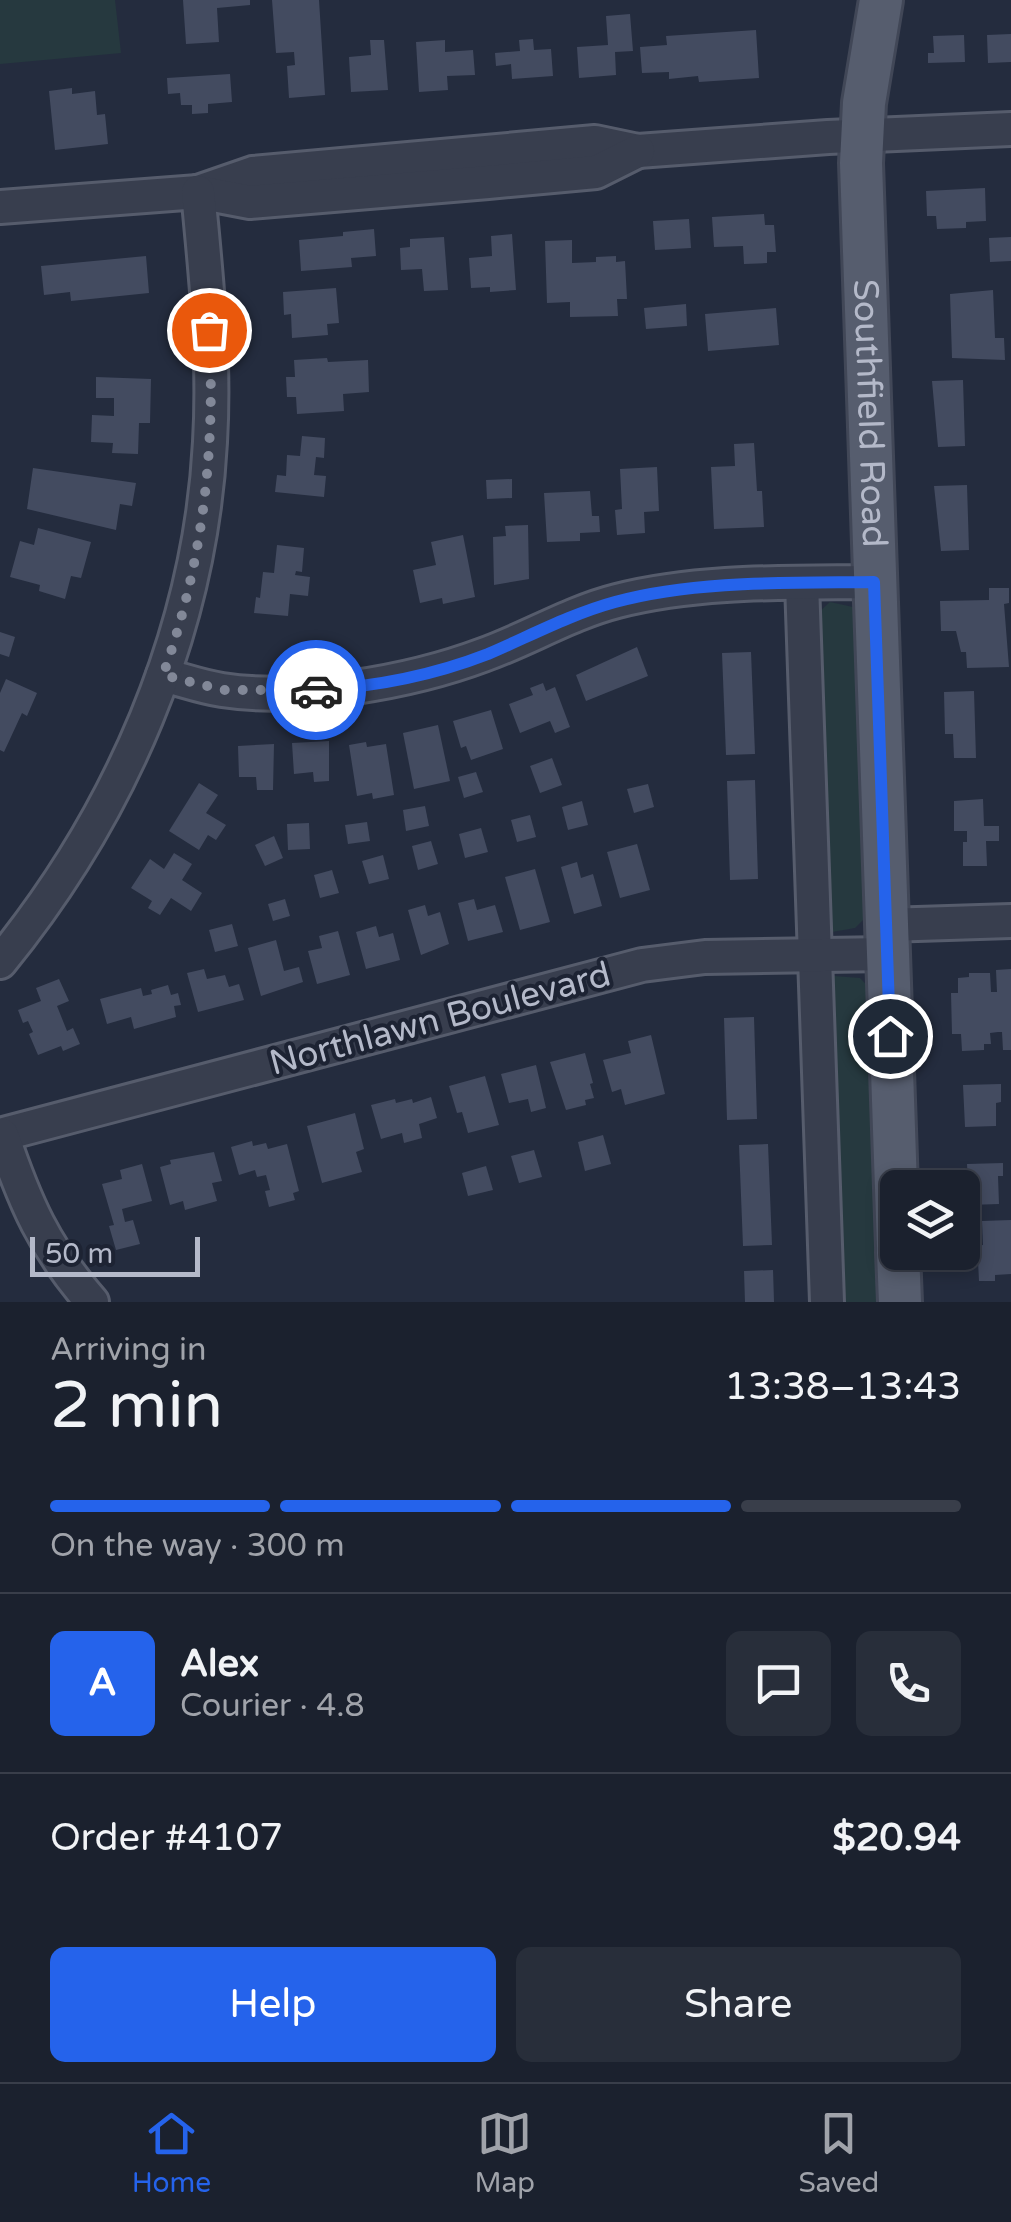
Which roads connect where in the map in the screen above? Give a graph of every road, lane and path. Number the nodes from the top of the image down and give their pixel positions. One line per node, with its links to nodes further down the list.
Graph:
1 (881, 0): 3 (main road, Southfield Road)
2 (1011, 129): 3 (street)
3 (861, 135): 4 (street); 6 (main road, Southfield Road)
4 (198, 192): 5 (street); 8 (street)
5 (0, 208)
6 (874, 582): 7 (street); 10 (main road, Southfield Road)
7 (802, 583): 8 (street); 11 (street)
8 (163, 675): 12 (street)
9 (1011, 921): 10 (street, Northlawn Boulevard)
10 (886, 940): 11 (street, Northlawn Boulevard); 14 (main road, Southfield Road)
11 (814, 955): 13 (street, Northlawn Boulevard); 17 (street)
12 (0, 962)
13 (1, 1135): 16 (street)
14 (895, 1170)
15 (899, 1270): 18 (main road, Southfield Road)
16 (92, 1302)
17 (828, 1302)
18 (900, 1302)

